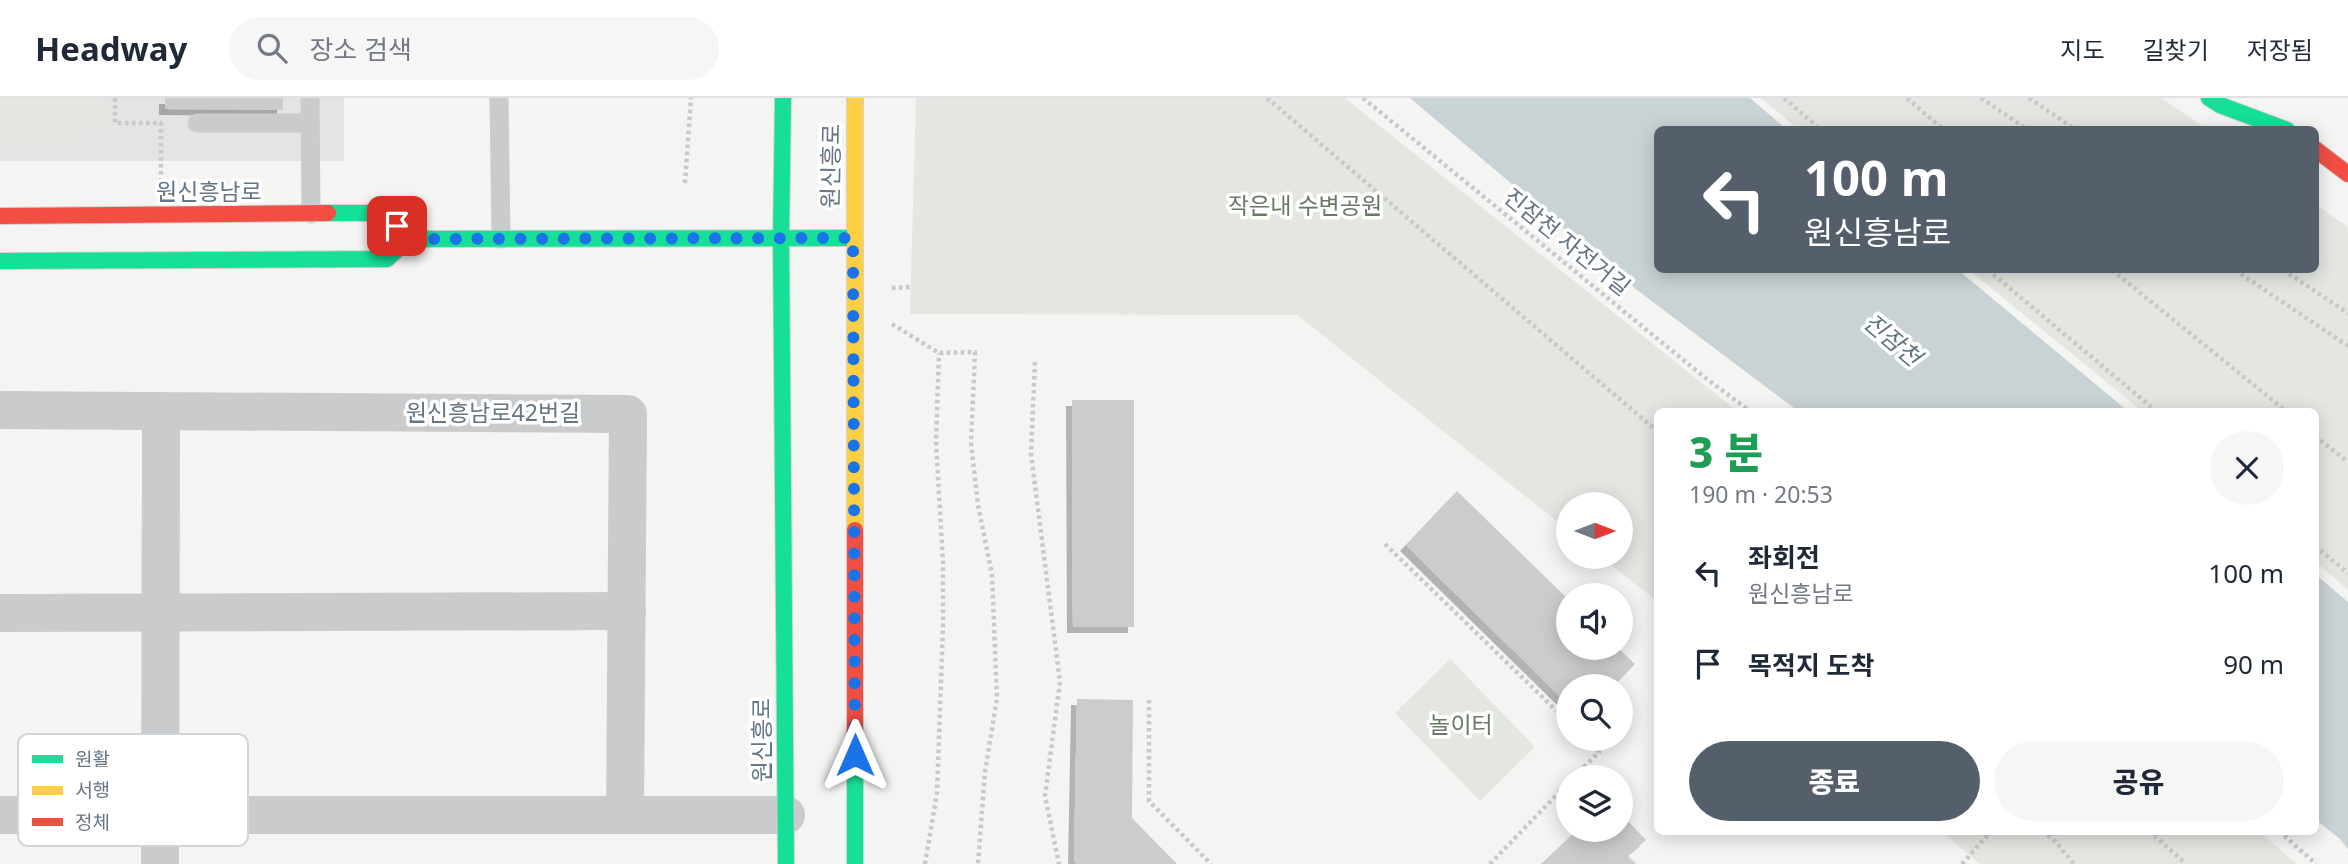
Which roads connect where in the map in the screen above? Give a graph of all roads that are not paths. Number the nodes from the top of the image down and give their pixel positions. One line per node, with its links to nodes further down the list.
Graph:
1 (310, 98): 8 (lane)
2 (499, 98): 18 (lane)
3 (783, 98): 15 (street, 원신흥로)
4 (855, 98): 16 (street, 원신흥로)
5 (2209, 98): 9 (street)
6 (2267, 106): 10 (street)
7 (197, 123): 8 (lane)
8 (310, 123): 13 (lane)
9 (2277, 126)
10 (2284, 126)
11 (2319, 152): 12 (street)
12 (2348, 174)
13 (311, 214): 14 (street, 원신흥남로); 17 (street, 원신흥남로)
14 (0, 216)
15 (781, 238): 16 (street); 18 (street); 30 (street, 원신흥로)
16 (853, 238): 34 (street, 원신흥로)
17 (408, 239): 18 (street); 19 (street)
18 (501, 239)
19 (0, 261)
20 (0, 410): 21 (street, 원신흥남로42번길)
21 (161, 411): 22 (street, 원신흥남로42번길); 24 (street)
22 (627, 611): 24 (street); 29 (street, 원신흥남로42번길)
23 (0, 613): 24 (street)
24 (160, 613): 25 (street)
25 (160, 734)
26 (0, 815): 27 (street)
27 (18, 815)
28 (248, 815): 29 (street)
29 (625, 815): 30 (street)
30 (786, 815): 33 (street, 원신흥로)
31 (160, 846): 32 (street)
32 (160, 864)
33 (786, 864)
34 (855, 864)

